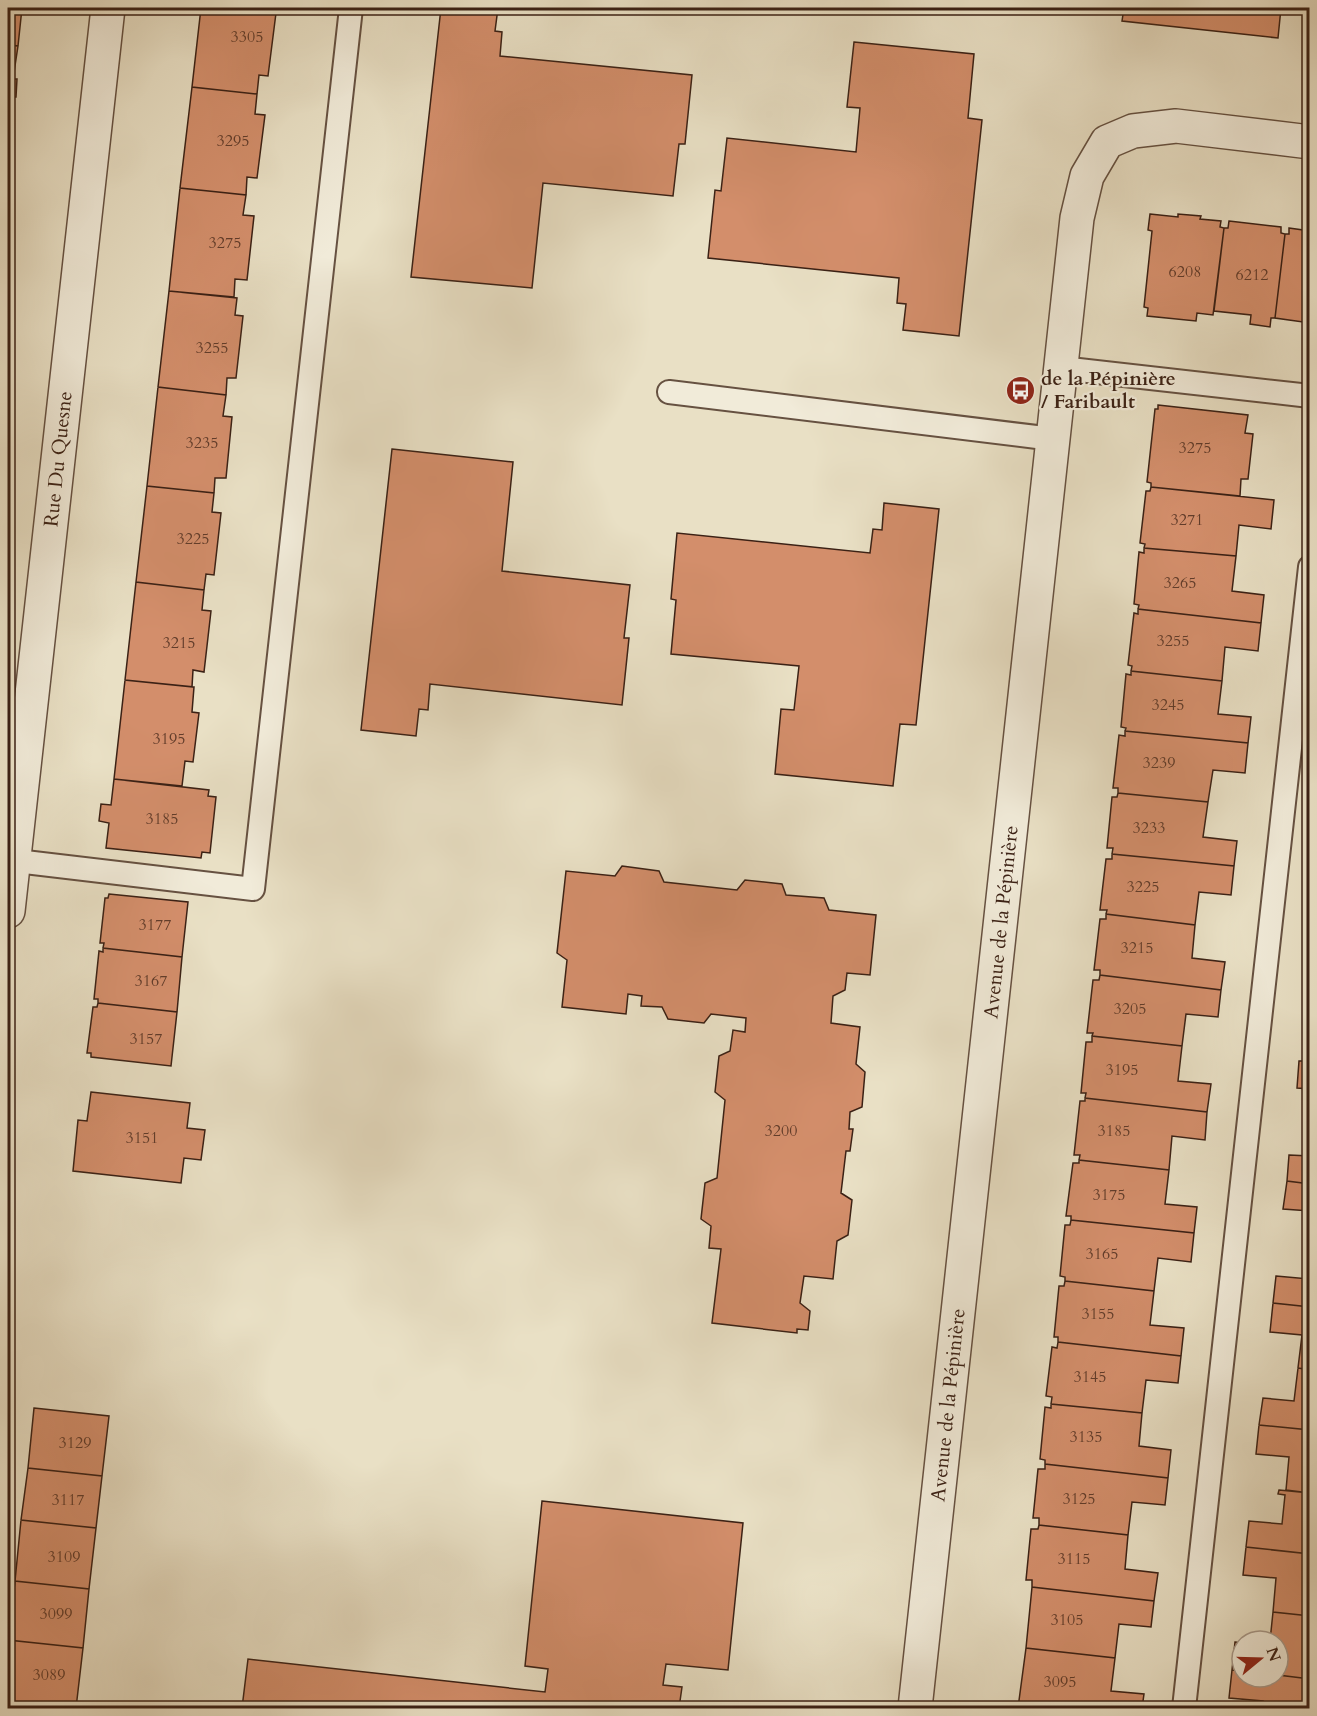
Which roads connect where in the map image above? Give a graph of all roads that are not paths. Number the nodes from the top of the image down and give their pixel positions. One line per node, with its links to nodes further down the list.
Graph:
1 (108, 8): 9 (street, Rue Du Quesne)
2 (351, 8): 9 (lane)
3 (1310, 142): 4 (street, Avenue de la Pépinière)
4 (1061, 368): 6 (lane); 7 (street, Avenue de la Pépinière)
5 (669, 392): 7 (lane)
6 (1310, 396)
7 (1053, 439): 11 (street, Avenue de la Pépinière)
8 (1310, 567): 12 (lane)
9 (10, 860): 10 (street, Rue Du Quesne)
10 (8, 911)
11 (915, 1708)
12 (1184, 1708)

